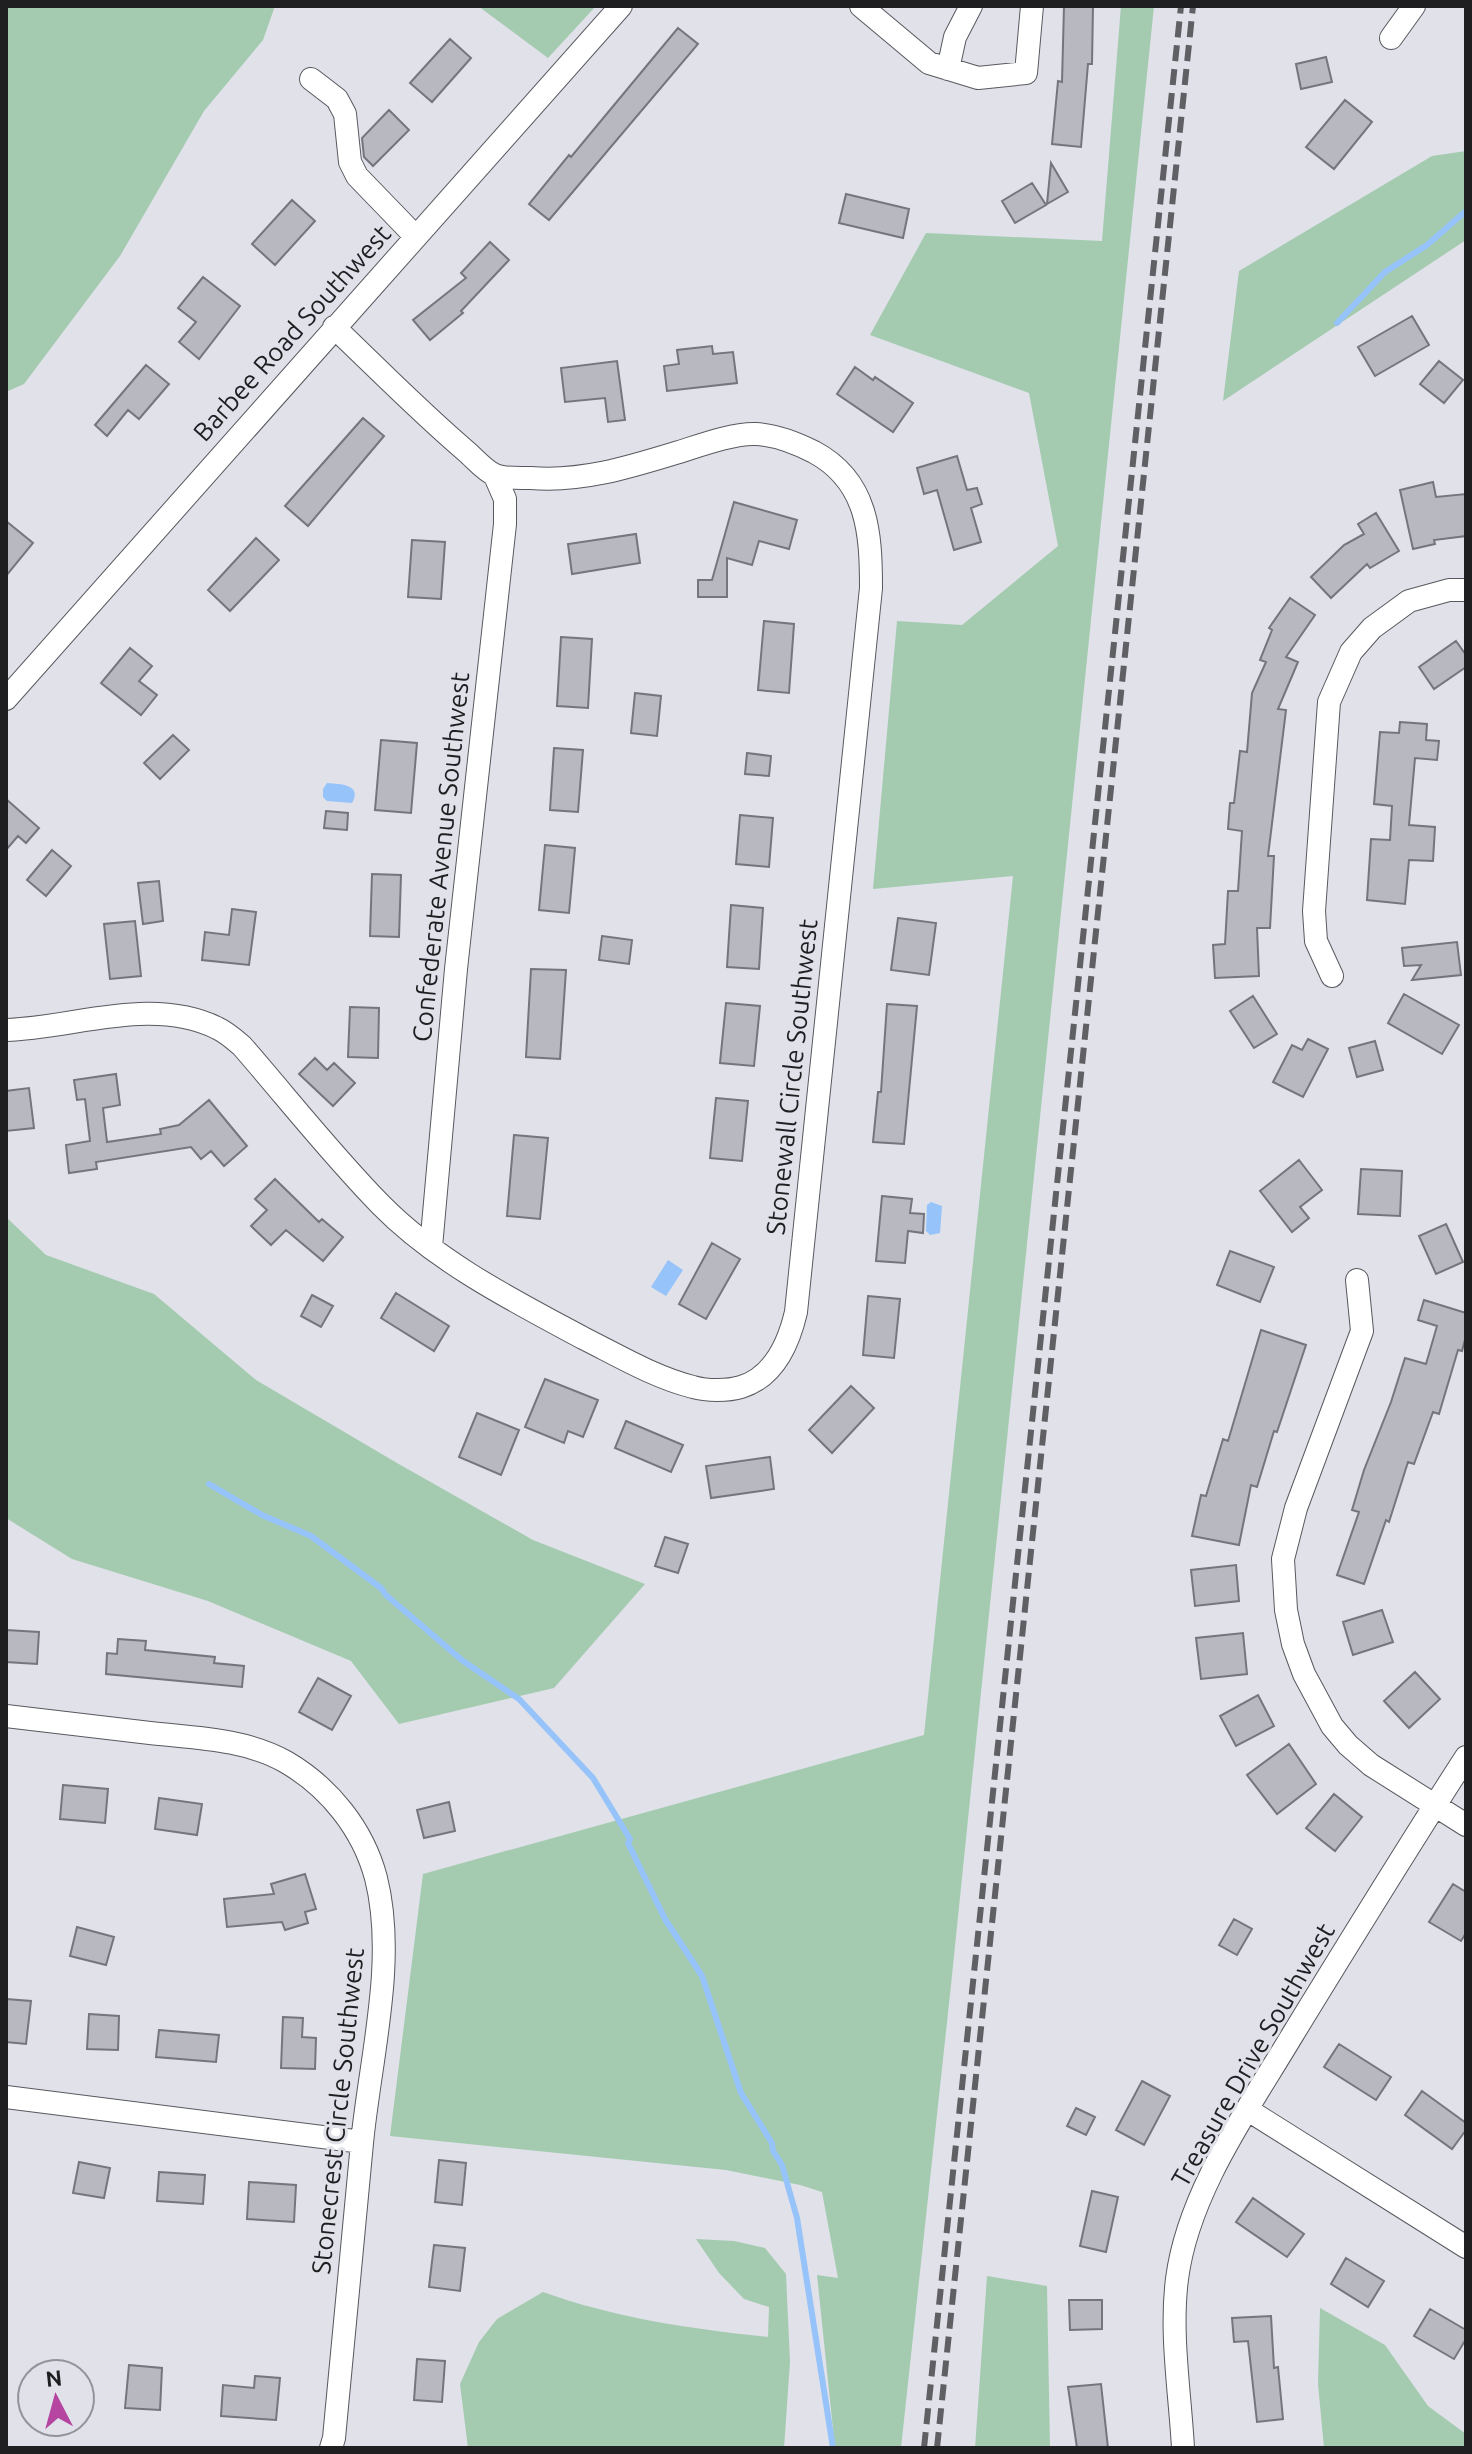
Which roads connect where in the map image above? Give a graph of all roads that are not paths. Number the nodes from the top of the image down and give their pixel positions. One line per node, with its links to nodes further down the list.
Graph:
1 (621, 6): 9 (street, Barbee Road Southwest)
2 (861, 6): 7 (street)
3 (971, 6): 7 (street)
4 (1032, 6): 7 (street)
5 (1414, 6): 6 (street)
6 (1391, 38)
7 (948, 69)
8 (311, 79): 9 (street)
9 (415, 236): 10 (street, Barbee Road Southwest)
10 (334, 327): 11 (street); 13 (street, Barbee Road Southwest)
11 (495, 476): 16 (street, Confederate Avenue Southwest); 16 (street, Stonewall Circle Southwest)
12 (1466, 590): 14 (street)
13 (6, 699)
14 (1332, 976)
15 (6, 1030): 16 (street, Stonewall Circle Southwest)
16 (431, 1247)
17 (1357, 1280): 20 (street)
18 (6, 1716): 24 (street, Stonecrest Circle Southwest)
19 (1466, 1757): 20 (street, Treasure Drive Southwest)
20 (1435, 1805): 21 (street); 23 (street, Treasure Drive Southwest)
21 (1466, 1825)
22 (6, 2097): 24 (street)
23 (1248, 2110): 25 (street); 27 (street, Treasure Drive Southwest)
24 (362, 2142): 26 (street, Stonecrest Circle Southwest)
25 (1466, 2247)
26 (331, 2448)
27 (1183, 2448)

